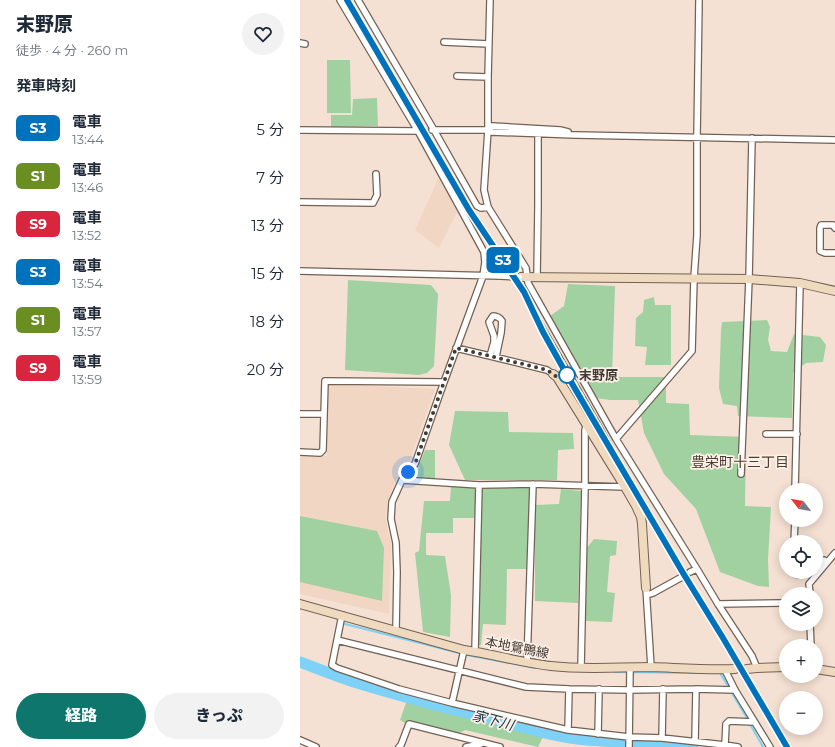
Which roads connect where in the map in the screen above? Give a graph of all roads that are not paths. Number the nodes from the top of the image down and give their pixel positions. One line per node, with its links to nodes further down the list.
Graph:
1 (340, 0): 12 (street)
2 (358, 0): 10 (street)
3 (490, 0): 6 (street)
4 (699, 0): 14 (street)
5 (444, 42): 6 (street)
6 (488, 44): 8 (street)
7 (457, 76): 8 (street)
8 (488, 76): 11 (street)
9 (300, 130): 12 (street)
10 (433, 130): 11 (street); 19 (street)
11 (488, 130): 14 (street); 19 (street)
12 (418, 131): 23 (street)
13 (538, 137): 25 (street)
14 (697, 137): 15 (street); 26 (street)
15 (752, 138): 16 (street); 27 (street)
16 (835, 140)
17 (376, 174): 18 (street)
18 (300, 202)
19 (488, 207): 24 (street)
20 (835, 228): 21 (street)
21 (835, 253)
22 (300, 271): 23 (street)
23 (483, 276): 24 (street, bridge); 30 (street)
24 (523, 277): 25 (street); 39 (street)
25 (537, 277): 26 (street)
26 (694, 278): 27 (street); 39 (street)
27 (749, 279): 28 (street); 41 (street)
28 (800, 283): 29 (street); 38 (street)
29 (835, 291)
30 (456, 348): 31 (street); 33 (street)
31 (493, 356): 31 (street); 32 (street)
32 (553, 374): 36 (street)
33 (444, 382): 35 (street); 42 (street)
34 (300, 414): 35 (street)
35 (324, 414): 40 (street)
36 (587, 424): 46 (street); 47 (street)
37 (766, 434): 38 (street)
38 (796, 434): 43 (street)
39 (616, 439): 51 (street)
40 (300, 452)
41 (741, 474)
42 (402, 480): 45 (street); 60 (street)
43 (795, 483)
44 (533, 484): 45 (street); 46 (street); 64 (street)
45 (478, 485): 63 (street)
46 (585, 486): 47 (street); 65 (street)
47 (625, 487): 55 (street)
48 (835, 553): 50 (street)
49 (823, 561): 50 (street)
50 (827, 562): 54 (street)
51 (697, 569): 52 (street); 58 (street)
52 (690, 572)
53 (682, 577): 55 (street)
54 (809, 587)
55 (647, 592): 66 (street)
56 (779, 603): 58 (street)
57 (300, 604): 59 (street, 本地鴛鴨線)
58 (718, 604): 69 (street)
59 (342, 615): 60 (street, 本地鴛鴨線); 61 (street)
60 (396, 630): 62 (street, 本地鴛鴨線)
61 (336, 640): 74 (street); 82 (street)
62 (464, 650): 63 (street, 本地鴛鴨線); 74 (street)
63 (475, 651): 64 (street, 本地鴛鴨線)
64 (527, 663): 65 (street, 本地鴛鴨線)
65 (581, 667): 68 (street, 本地鴛鴨線)
66 (651, 667): 68 (street, 本地鴛鴨線); 72 (street, 本地鴛鴨線)
67 (779, 667): 69 (street)
68 (630, 668): 80 (street)
69 (757, 668): 71 (street)
70 (735, 669): 72 (street, 本地鴛鴨線)
71 (746, 669)
72 (725, 670): 81 (street)
73 (823, 670): 75 (street)
74 (459, 671): 76 (street); 82 (street)
75 (835, 672)
76 (569, 689): 77 (street); 84 (street)
77 (599, 689): 80 (street); 85 (street)
78 (663, 689): 79 (street); 80 (street); 87 (street)
79 (696, 689): 81 (street); 89 (street)
80 (629, 690): 86 (street)
81 (735, 690): 83 (street)
82 (452, 703): 84 (street)
83 (754, 722): 91 (street); 98 (street)
84 (568, 730): 85 (street)
85 (598, 734): 86 (street)
86 (629, 737): 87 (street); 96 (street)
87 (662, 738): 89 (street)
88 (300, 740): 92 (street)
89 (695, 741): 91 (street)
90 (484, 743): 93 (street); 94 (street); 95 (street)
91 (725, 744): 97 (street)
92 (316, 747)
93 (399, 747)
94 (466, 747)
95 (500, 747)
96 (629, 747)
97 (738, 747)
98 (770, 747)

